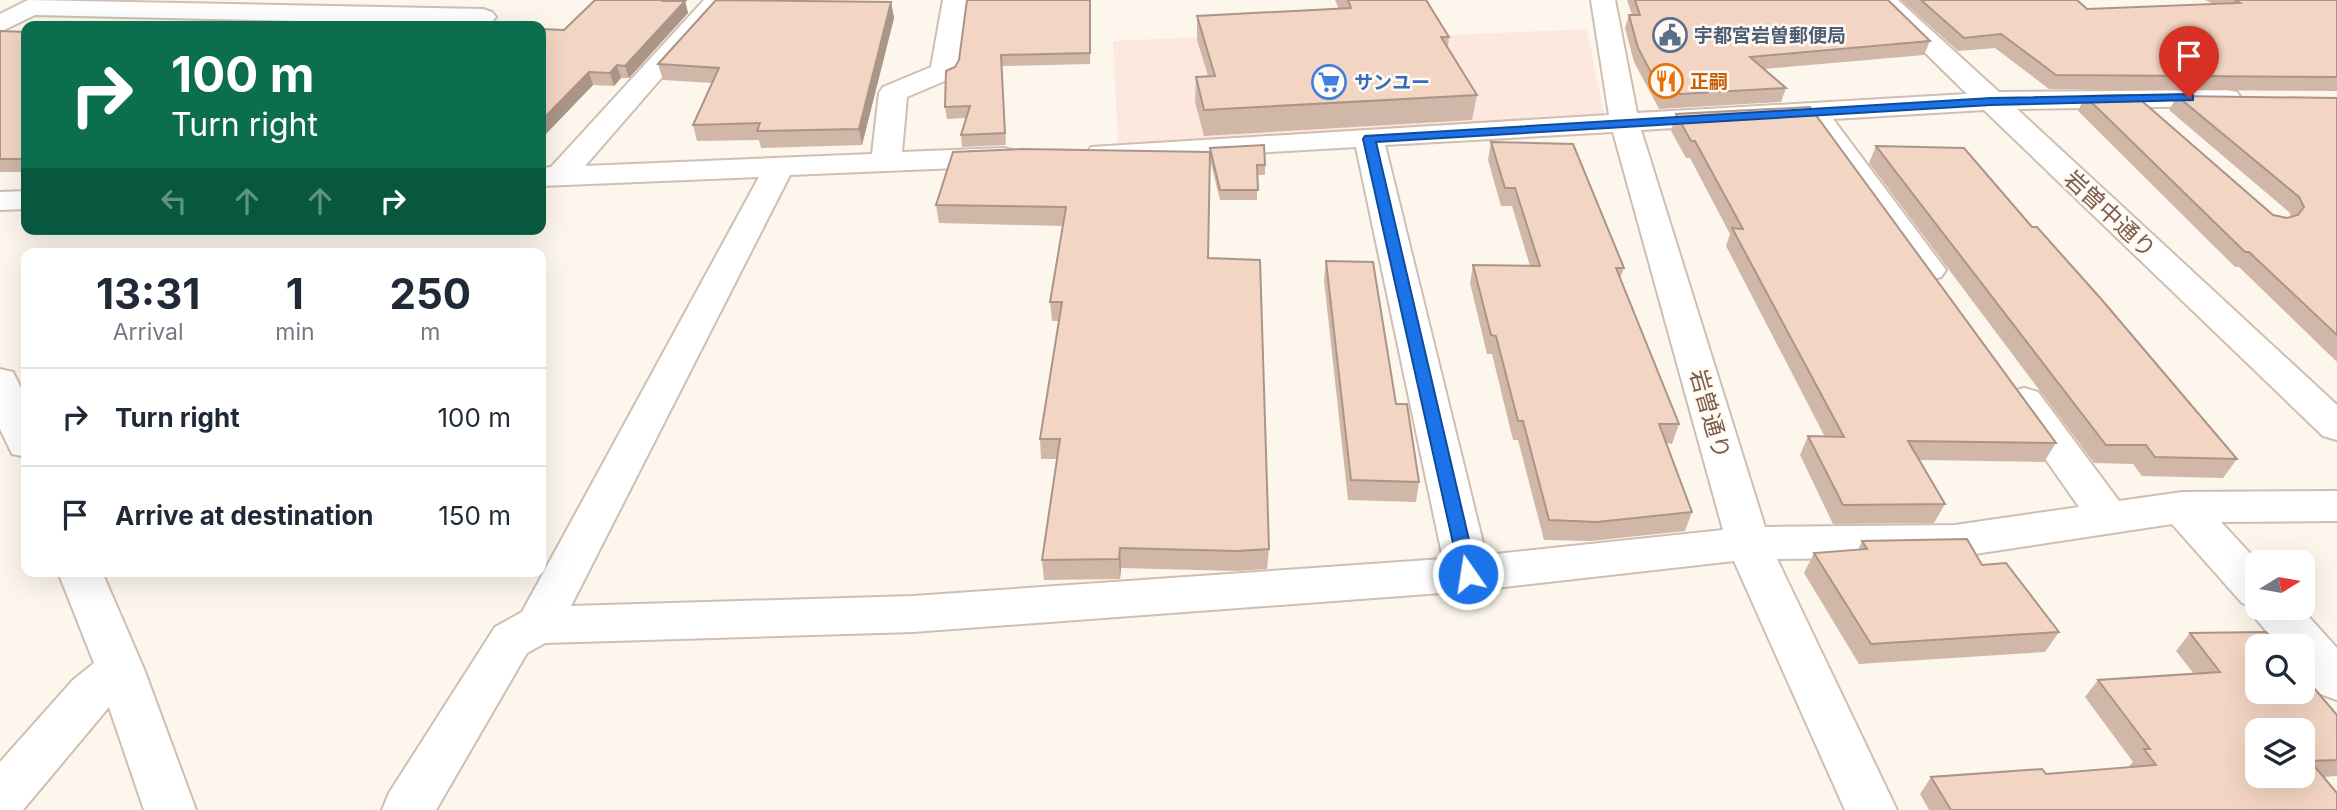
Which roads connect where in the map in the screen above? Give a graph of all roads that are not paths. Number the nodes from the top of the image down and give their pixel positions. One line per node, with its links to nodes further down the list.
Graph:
1 (717, 0): 18 (street)
2 (955, 0): 16 (street)
3 (1603, 0): 11 (street, 岩曽通り)
4 (1884, 0): 9 (street, 岩曽中通り)
5 (483, 17): 6 (street)
6 (0, 24)
7 (2136, 97): 8 (street); 9 (street); 12 (street)
8 (2256, 99)
9 (1991, 102): 10 (street); 24 (street, 岩曽中通り)
10 (1813, 112): 11 (street); 21 (street)
11 (1625, 124): 13 (street); 29 (street, 岩曽通り)
12 (2166, 124)
13 (1369, 139): 14 (street); 30 (street)
14 (1073, 154)
15 (1033, 156): 16 (street)
16 (886, 162): 17 (street)
17 (779, 167): 18 (street); 34 (street)
18 (550, 176)
19 (21, 200): 20 (street)
20 (0, 201)
21 (1945, 292)
22 (2003, 371): 28 (street)
23 (0, 381): 25 (street)
24 (2337, 427)
25 (21, 432)
26 (2337, 506): 27 (street)
27 (2182, 507): 28 (street); 32 (street)
28 (2109, 518): 29 (street)
29 (1748, 543): 30 (street); 40 (street, 岩曽通り)
30 (1468, 574): 34 (street)
31 (82, 577): 35 (street)
32 (2245, 577)
33 (2284, 620): 36 (street)
34 (538, 625): 39 (street)
35 (120, 669): 37 (street); 38 (street)
36 (2337, 680)
37 (0, 799)
38 (170, 810)
39 (408, 810)
40 (1871, 810)

